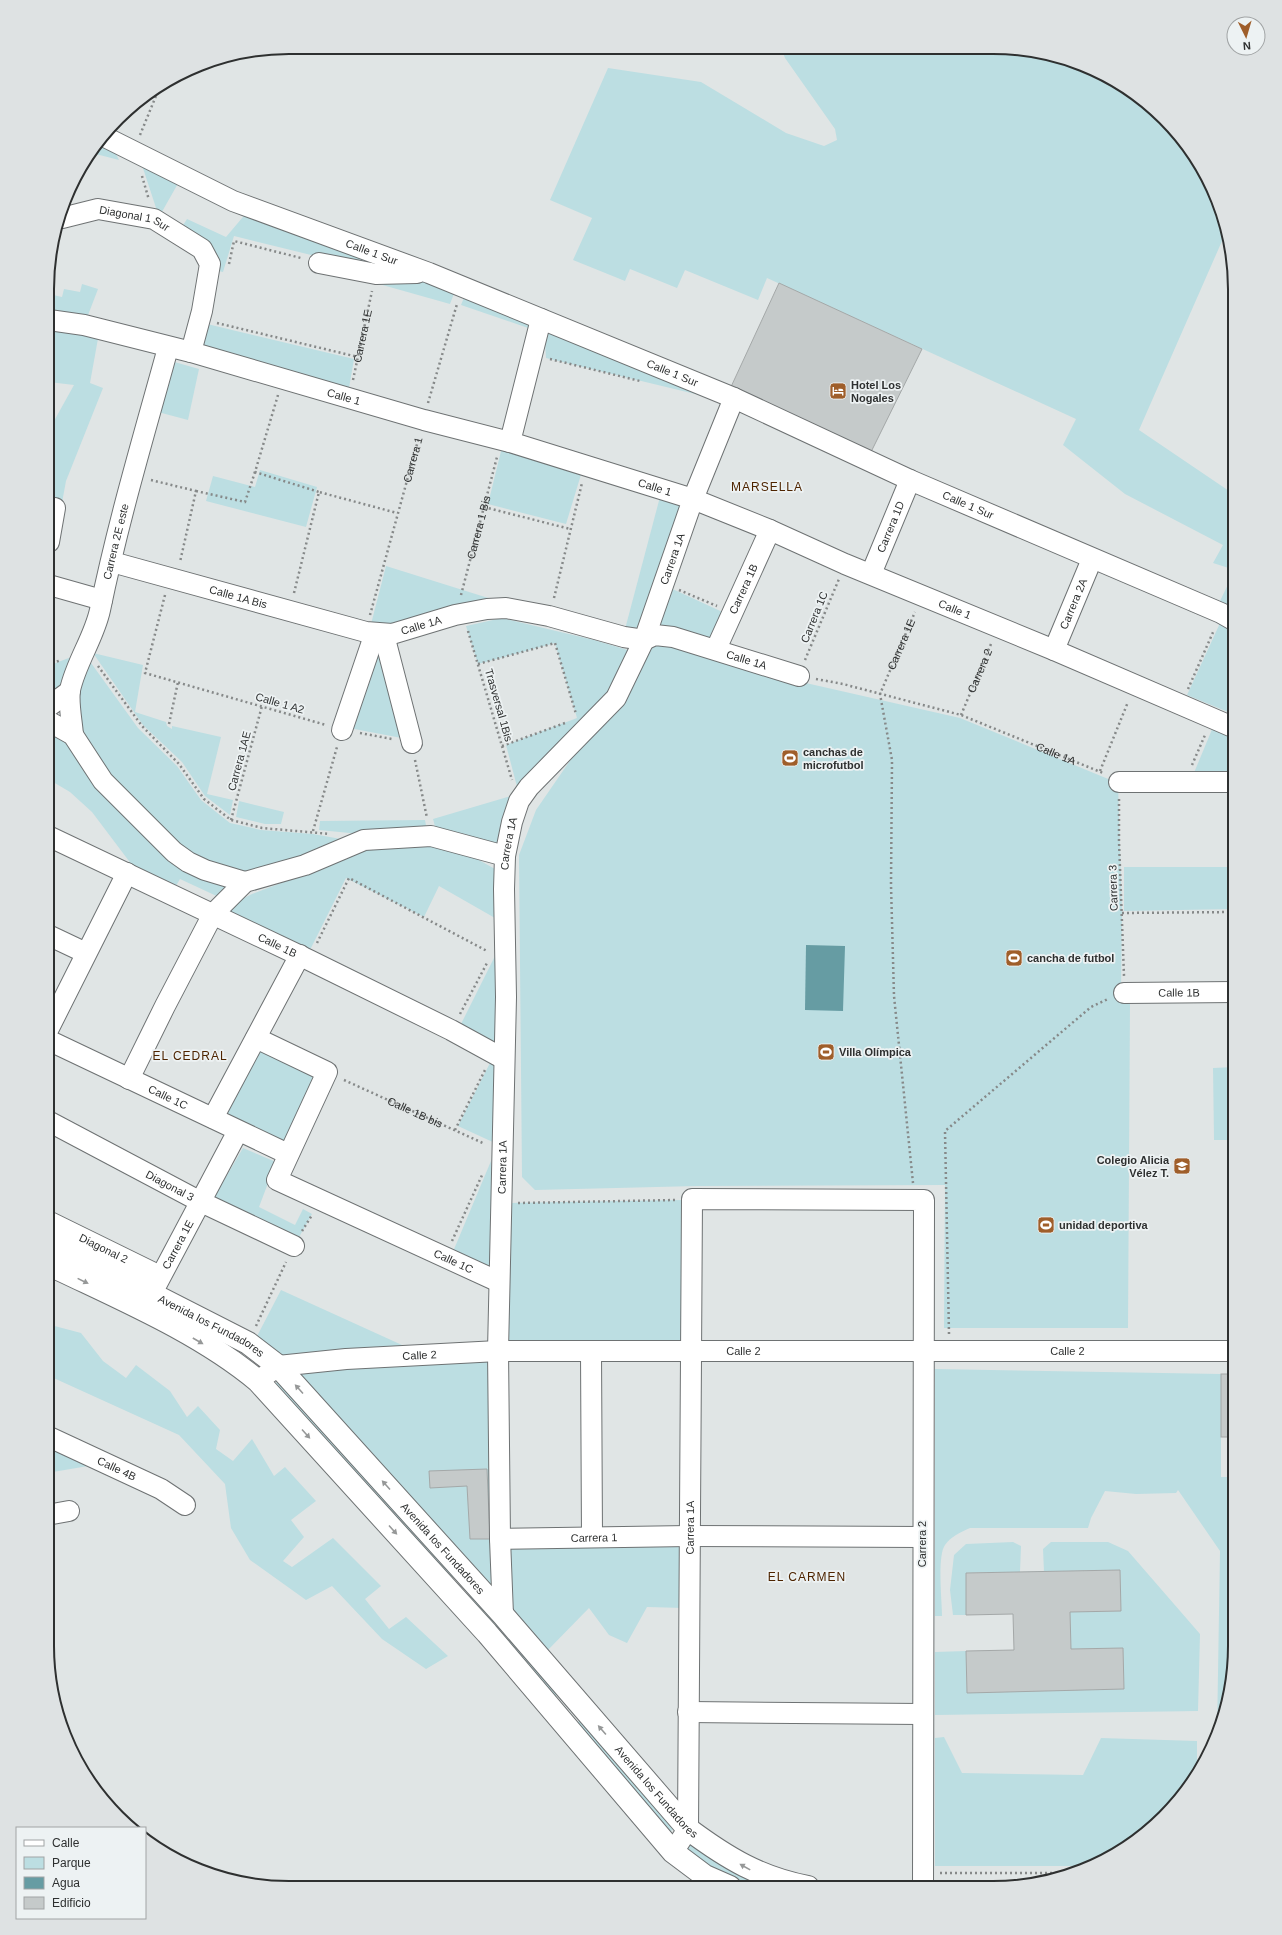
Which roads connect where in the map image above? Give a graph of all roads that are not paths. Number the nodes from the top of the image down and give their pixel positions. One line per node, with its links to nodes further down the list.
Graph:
1 (109, 139): 4 (street, Calle 1 Sur)
2 (65, 217): 8 (street, Diagonal 1 Sur)
3 (319, 262): 4 (street)
4 (429, 273): 5 (street, Calle 1 Sur)
5 (541, 319): 9 (street, Calle 1 Sur); 10 (street)
6 (54, 321): 7 (street, Calle 1)
7 (168, 348): 8 (street, Calle 1); 17 (street, Carrera 2E este)
8 (191, 352): 10 (street, Calle 1)
9 (734, 398): 11 (street, Calle 1 Sur); 12 (street, Carrera 1A)
10 (505, 441): 12 (street, Calle 1)
11 (910, 480): 16 (street, Calle 1 Sur); 18 (street, Carrera 1D)
12 (693, 498): 15 (street, Calle 1); 23 (street, Carrera 1A)
13 (55, 508): 14 (street)
14 (54, 514)
15 (770, 530): 18 (street, Calle 1); 24 (street, Carrera 1B)
16 (1092, 559): 21 (street, Calle 1 Sur); 25 (street, Carrera 2A)
17 (112, 562): 20 (street, Carrera 2E este); 22 (street, Calle 1A Bis)
18 (871, 574): 25 (street, Calle 1)
19 (54, 586): 20 (street)
20 (102, 600): 27 (street, Carrera 2E este)
21 (1228, 617)
22 (375, 633): 23 (street, Calle 1A); 31 (street); 33 (street)
23 (644, 640): 24 (street, Calle 1A); 37 (street, Carrera 1A)
24 (716, 649): 26 (street, Calle 1A)
25 (1054, 650): 30 (street, Calle 1)
26 (799, 676)
27 (70, 691): 28 (street); 32 (street, Carrera 2E este)
28 (54, 703)
29 (54, 724): 32 (street)
30 (1228, 725)
31 (342, 730)
32 (73, 735): 39 (street)
33 (412, 743)
34 (1120, 782): 35 (street)
35 (1228, 782)
36 (54, 839): 38 (street, Calle 1B)
37 (505, 856): 39 (street); 49 (street, Carrera 1A)
38 (127, 873): 40 (street, Calle 1B); 42 (street)
39 (245, 882): 40 (street)
40 (214, 914): 43 (street, Calle 1B); 50 (street)
41 (54, 938): 42 (street)
42 (86, 953): 46 (street)
43 (305, 958): 47 (street); 49 (street, Calle 1B)
44 (1228, 992): 45 (street, Calle 1B)
45 (1124, 993)
46 (54, 1018)
47 (256, 1038): 51 (street); 54 (street)
48 (54, 1043): 50 (street, Calle 1C)
49 (498, 1056): 61 (street, Carrera 1A)
50 (129, 1079): 51 (street, Calle 1C)
51 (213, 1118): 53 (street, Calle 1C)
52 (54, 1124): 56 (street, Diagonal 3)
53 (238, 1131): 54 (street, Calle 1C); 56 (street, Carrera 1E)
54 (288, 1154): 61 (street, Calle 1C)
55 (692, 1199): 66 (street, Carrera 2); 67 (street, Carrera 1A)
56 (199, 1201): 59 (street, Diagonal 3); 62 (street, Carrera 1E)
57 (54, 1225): 62 (street, Diagonal 2)
58 (54, 1243): 62 (main road, Avenida los Fundadores)
59 (294, 1246)
60 (54, 1267): 69 (main road, Avenida los Fundadores, one-way to 69)
61 (499, 1282): 64 (street, Carrera 1A)
62 (155, 1285): 68 (main road, Avenida los Fundadores)
63 (1228, 1351): 66 (street, Calle 2)
64 (498, 1352): 65 (street, Calle 2); 68 (street, Calle 2); 77 (street)
65 (591, 1352): 67 (street, Calle 2); 75 (street)
66 (925, 1352): 67 (street, Calle 2); 76 (street, Carrera 2)
67 (690, 1353): 74 (street, Carrera 1A)
68 (278, 1366): 69 (street); 78 (main road, Avenida los Fundadores, one-way to 68)
69 (258, 1382): 82 (main road, Avenida los Fundadores, one-way to 82)
70 (54, 1439): 71 (street, Calle 4B)
71 (185, 1506)
72 (69, 1511): 73 (street)
73 (54, 1514)
74 (689, 1536): 75 (street, Carrera 1); 76 (street, Carrera 1); 79 (street, Carrera 1A)
75 (592, 1537): 77 (street, Carrera 1)
76 (922, 1537): 80 (street, Carrera 2)
77 (500, 1539): 78 (street)
78 (503, 1615): 81 (main road, Avenida los Fundadores, one-way to 78)
79 (688, 1712): 80 (street); 81 (street, Carrera 1A)
80 (922, 1714): 83 (street, Carrera 2)
81 (688, 1830): 82 (street); 85 (main road, Avenida los Fundadores, one-way to 81)
82 (673, 1852): 84 (main road, Avenida los Fundadores)
83 (923, 1880)
84 (716, 1881)
85 (785, 1881)

